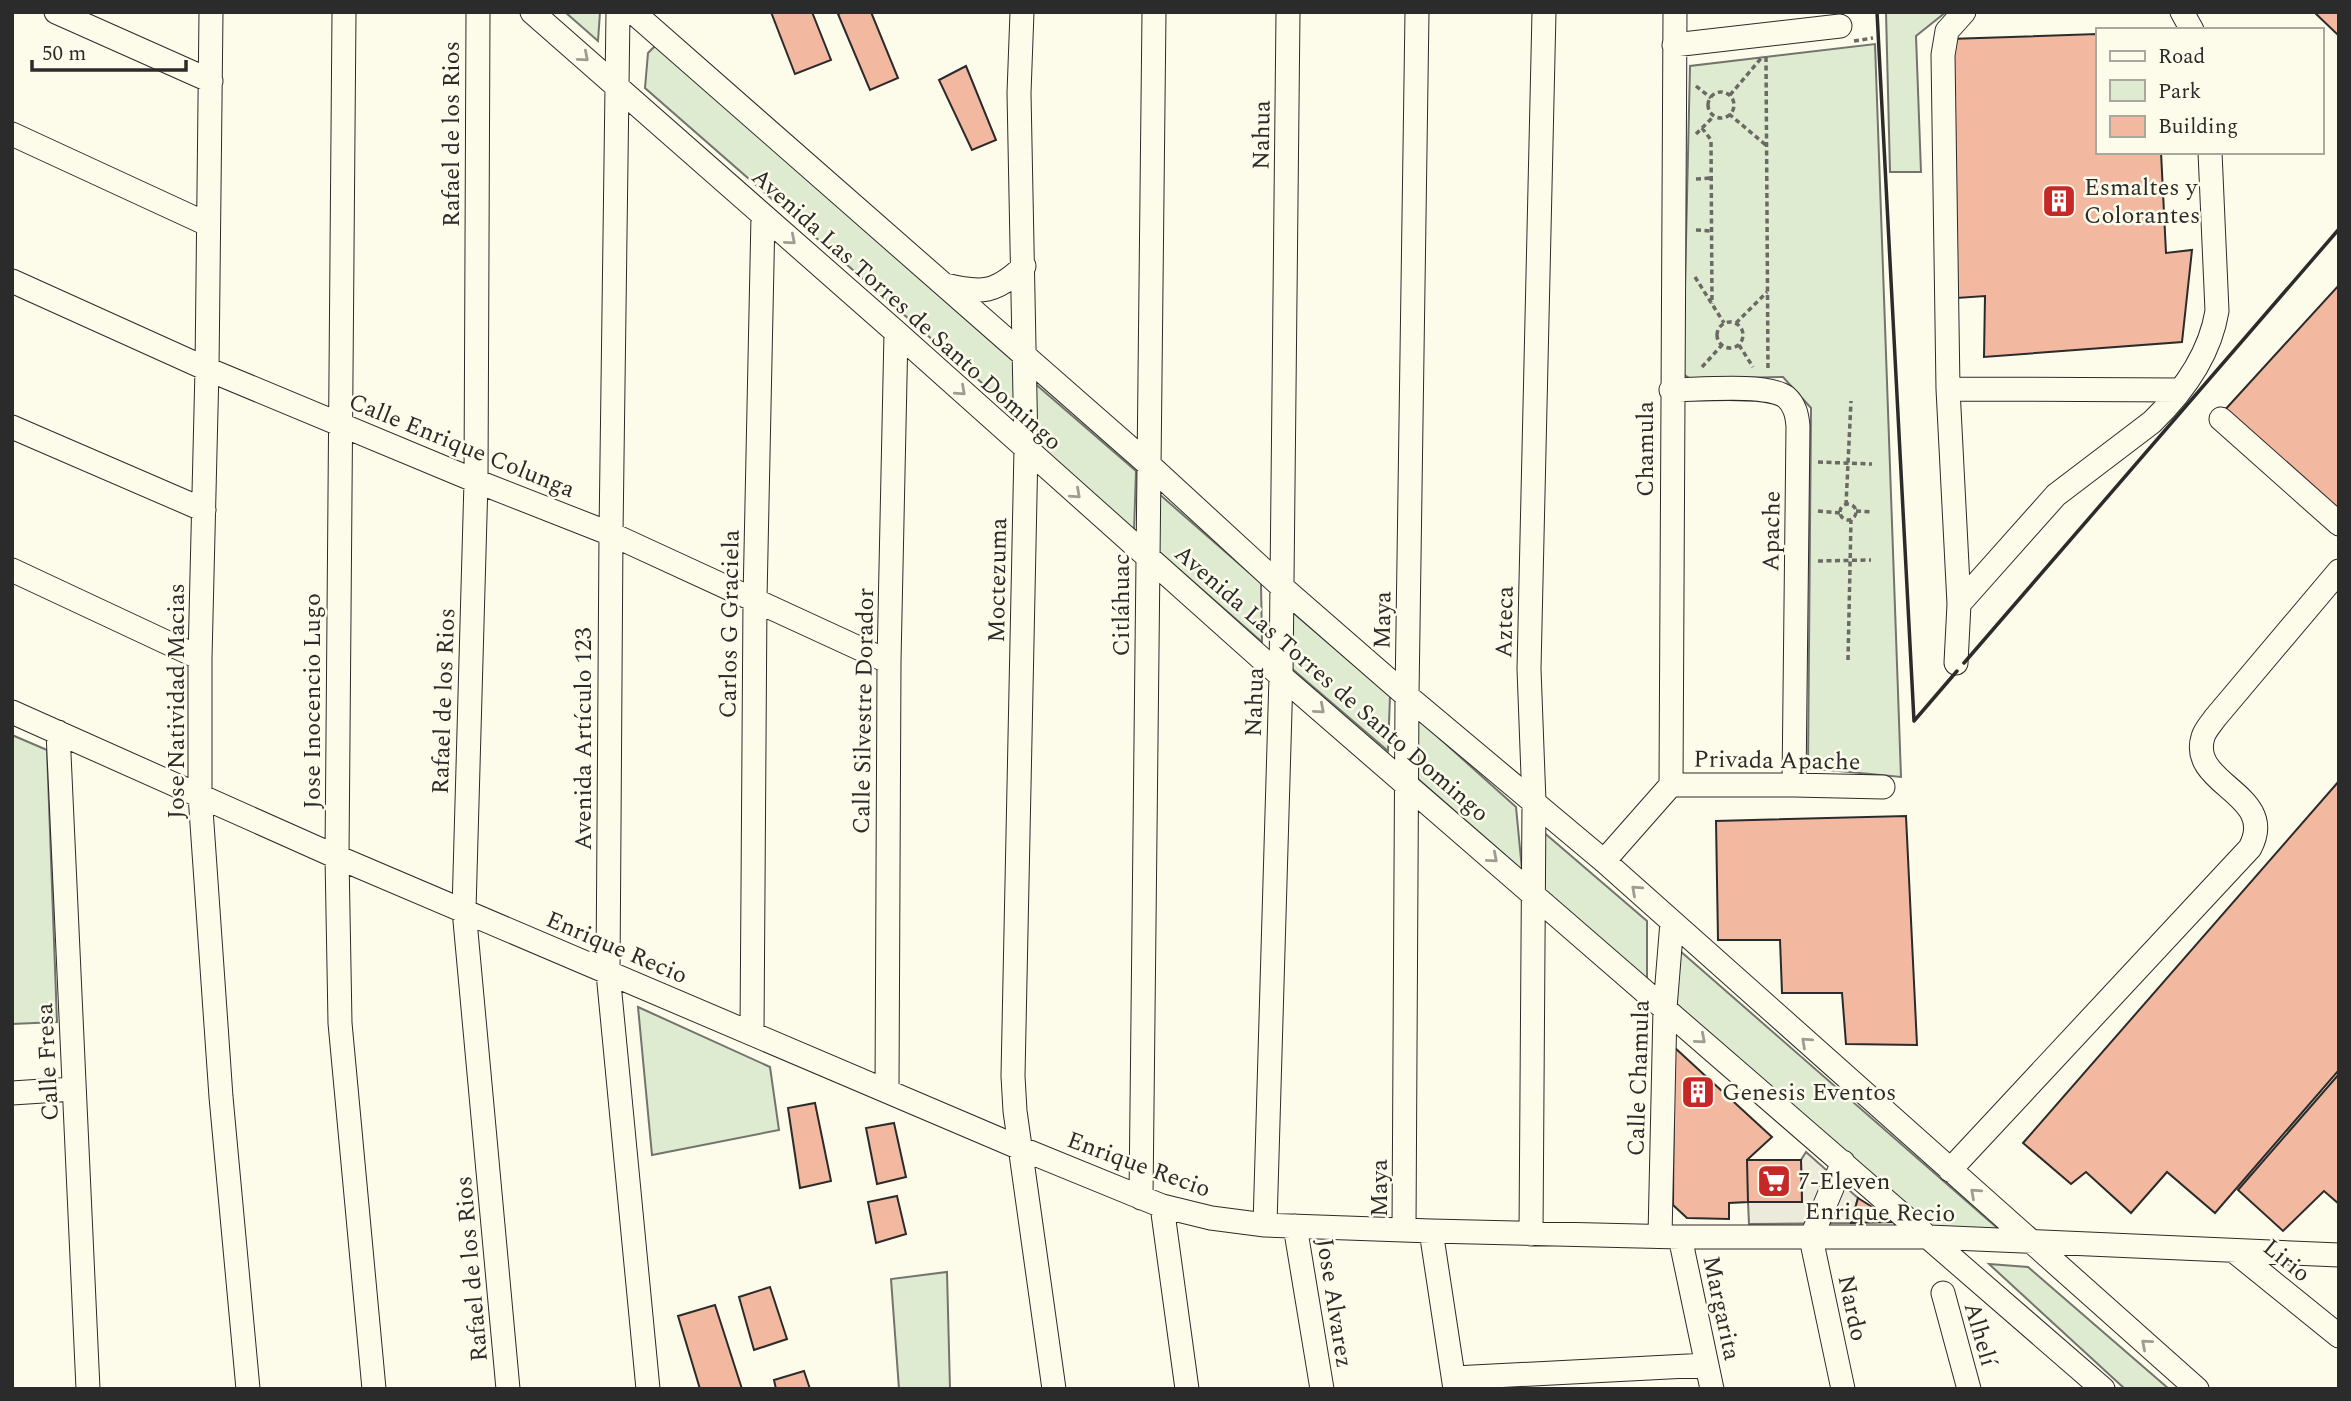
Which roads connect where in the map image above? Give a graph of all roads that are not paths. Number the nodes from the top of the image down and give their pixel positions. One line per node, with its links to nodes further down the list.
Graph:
1 (56, 12): 19 (street)
2 (211, 12): 19 (street, Jose Natividad Macias)
3 (344, 12): 35 (street, Jose Inocencio Lugo)
4 (478, 12): 39 (street, Rafael de los Rios)
5 (532, 12): 20 (street, Avenida Las Torres de Santo Domingo, one-way to 20)
6 (618, 12): 20 (street, Avenida Artículo 123)
7 (632, 12): 27 (street, Avenida Las Torres de Santo Domingo)
8 (1023, 12): 25 (street, Moctezuma)
9 (1154, 12): 38 (street, Citláhuac)
10 (1289, 12): 46 (street, Nahua)
11 (1417, 12): 53 (street, Maya)
12 (1544, 12): 61 (street, Azteca)
13 (1675, 12): 18 (street, Chamula)
14 (1964, 12): 31 (street)
15 (2182, 12): 17 (street)
16 (1839, 26): 18 (street)
17 (2191, 28)
18 (1674, 45): 32 (street, Chamula)
19 (211, 81): 24 (street, Jose Natividad Macias)
20 (619, 88): 23 (street, Avenida Las Torres de Santo Domingo); 42 (street, Avenida Artículo 123)
21 (12, 134): 24 (street)
22 (2210, 154): 33 (street)
23 (764, 216): 28 (street, Avenida Las Torres de Santo Domingo, one-way to 28); 47 (street, Carlos G Graciela)
24 (207, 224): 30 (street, Jose Natividad Macias)
25 (1024, 266): 27 (street); 29 (street, Moctezuma)
26 (12, 281): 30 (street, Calle Enrique Colunga)
27 (943, 284): 29 (street, Avenida Las Torres de Santo Domingo)
28 (896, 332): 37 (street, Avenida Las Torres de Santo Domingo, one-way to 37); 50 (street, Calle Silvestre Dorador)
29 (1026, 358): 37 (street, Moctezuma); 38 (street, Avenida Las Torres de Santo Domingo)
30 (207, 369): 35 (street, Calle Enrique Colunga); 40 (street, Jose Natividad Macias)
31 (1948, 389): 33 (street); 48 (street)
32 (1671, 390): 57 (street, Chamula); 58 (street, Apache)
33 (2180, 390): 48 (street)
34 (2221, 419): 41 (street)
35 (341, 424): 39 (street, Calle Enrique Colunga); 62 (street, Jose Inocencio Lugo)
36 (12, 426): 40 (street)
37 (1026, 448): 43 (street, Avenida Las Torres de Santo Domingo, one-way to 43); 73 (street, Moctezuma)
38 (1147, 463): 43 (street, Citláhuac); 46 (street, Avenida Las Torres de Santo Domingo)
39 (476, 481): 42 (street, Calle Enrique Colunga); 65 (street, Rafael de los Rios)
40 (204, 510): 49 (street, Jose Natividad Macias)
41 (2339, 524)
42 (611, 534): 47 (street, Calle Enrique Colunga); 67 (street, Avenida Artículo 123)
43 (1147, 558): 52 (street, Avenida Las Torres de Santo Domingo); 76 (street, Citláhuac)
44 (12, 570): 49 (street)
45 (2339, 571): 75 (street)
46 (1283, 588): 52 (street, Nahua); 53 (street, Avenida Las Torres de Santo Domingo)
47 (755, 599): 50 (street, Calle Enrique Colunga); 69 (street, Carlos G Graciela)
48 (1959, 604): 51 (street)
49 (200, 658): 60 (street, Jose Natividad Macias)
50 (889, 662): 71 (street, Calle Silvestre Dorador)
51 (1956, 663)
52 (1281, 676): 56 (street, Avenida Las Torres de Santo Domingo, one-way to 56); 77 (street, Nahua)
53 (1407, 696): 56 (street, Maya); 61 (street, Avenida Las Torres de Santo Domingo)
54 (12, 712): 55 (street, Enrique Recio)
55 (58, 732): 60 (street, Enrique Recio); 70 (street, Calle Fresa)
56 (1408, 784): 64 (street, Avenida Las Torres de Santo Domingo, one-way to 64); 79 (street, Maya)
57 (1671, 785): 58 (street, Privada Apache); 63 (street)
58 (1794, 785): 59 (street, Privada Apache)
59 (1883, 788)
60 (201, 795): 62 (street, Enrique Recio); 93 (street, Jose Natividad Macias)
61 (1534, 802): 63 (street, Avenida Las Torres de Santo Domingo); 64 (street, Azteca)
62 (337, 857): 65 (street, Enrique Recio); 94 (street, Jose Inocencio Lugo)
63 (1604, 861): 66 (street, Avenida Las Torres de Santo Domingo, one-way to 63)
64 (1533, 893): 68 (street, Avenida Las Torres de Santo Domingo); 81 (street, Azteca)
65 (464, 910): 67 (street, Enrique Recio); 95 (street, Rafael de los Rios)
66 (1672, 922): 68 (street, Calle Chamula); 75 (street, Avenida Las Torres de Santo Domingo, one-way to 66)
67 (608, 973): 69 (street, Enrique Recio); 96 (street, Avenida Artículo 123)
68 (1665, 1009): 74 (street, Avenida Las Torres de Santo Domingo, one-way to 74); 82 (street, Calle Chamula)
69 (752, 1033): 71 (street, Enrique Recio)
70 (74, 1089): 72 (street); 92 (street, Calle Fresa)
71 (887, 1090): 73 (street, Enrique Recio)
72 (12, 1093)
73 (1020, 1148): 76 (street, Enrique Recio); 97 (street, Moctezuma)
74 (1843, 1162): 83 (street, Avenida Las Torres de Santo Domingo); 84 (street)
75 (1950, 1170): 85 (street, Avenida Las Torres de Santo Domingo, one-way to 75)
76 (1151, 1202): 77 (street, Enrique Recio); 98 (street, Citláhuac)
77 (1265, 1225): 78 (street, Enrique Recio)
78 (1295, 1226): 79 (street, Enrique Recio); 99 (street, Jose Alvarez)
79 (1404, 1229): 80 (street, Enrique Recio)
80 (1431, 1231): 81 (street, Enrique Recio); 91 (street)
81 (1531, 1234): 82 (street, Enrique Recio)
82 (1670, 1236): 84 (street, Enrique Recio); 90 (street, Margarita)
83 (1929, 1237): 84 (street, Enrique Recio); 85 (street, Enrique Recio); 103 (street, Avenida Las Torres de Santo Domingo)
84 (1811, 1238): 101 (street, Nardo)
85 (2031, 1243): 86 (street, Enrique Recio); 104 (street, Avenida Las Torres de Santo Domingo, one-way to 85)
86 (2234, 1251): 87 (street, Enrique Recio); 89 (street, Lirio)
87 (2339, 1255)
88 (1943, 1293): 102 (street, Alhelí)
89 (2339, 1336)
90 (1707, 1365): 91 (street); 100 (street, Margarita)
91 (1454, 1384)
92 (88, 1389)
93 (248, 1389)
94 (374, 1389)
95 (508, 1389)
96 (648, 1389)
97 (1054, 1389)
98 (1187, 1389)
99 (1322, 1389)
100 (1712, 1389)
101 (1843, 1389)
102 (1969, 1389)
103 (2103, 1389)
104 (2197, 1389)

